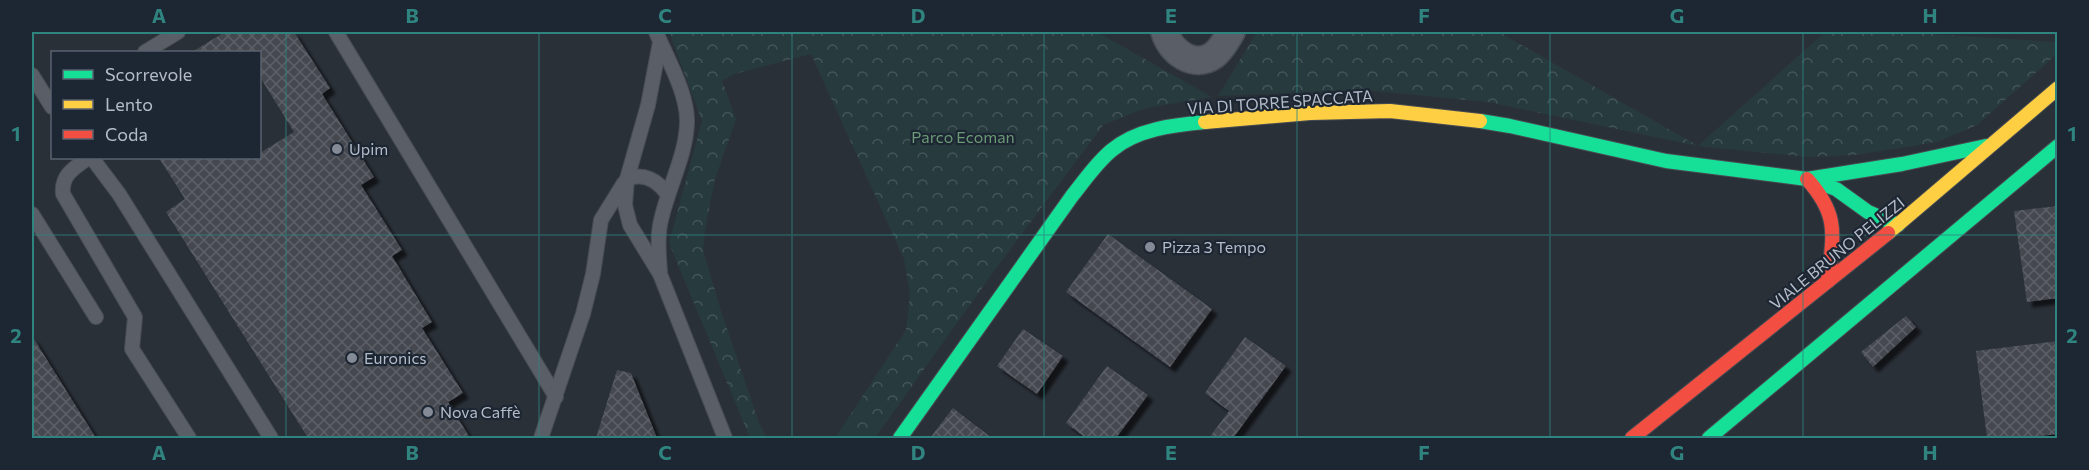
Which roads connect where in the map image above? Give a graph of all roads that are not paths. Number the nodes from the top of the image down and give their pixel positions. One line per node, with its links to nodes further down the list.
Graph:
1 (178, 32): 6 (lane)
2 (336, 32): 25 (lane)
3 (1165, 32): 4 (street)
4 (1231, 32)
5 (658, 37): 15 (lane); 18 (lane)
6 (146, 51)
7 (32, 75): 9 (lane)
8 (2058, 87): 10 (street, VIALE BRUNO PELIZZI)
9 (51, 104)
10 (1991, 145): 14 (street, VIA DI TORRE SPACCATA); 21 (street, VIALE BRUNO PELIZZI)
11 (2058, 146): 32 (street)
12 (89, 159): 26 (lane)
13 (91, 159): 27 (lane)
14 (1843, 172): 16 (street, VIA DI TORRE SPACCATA); 17 (street)
15 (627, 179): 18 (lane); 22 (lane); 25 (lane)
16 (1808, 179): 21 (street, VIA DI TORRE SPACCATA); 23 (street); 30 (street, VIA DI TORRE SPACCATA)
17 (1861, 187)
18 (668, 195): 22 (lane)
19 (1879, 202): 21 (street)
20 (32, 214): 24 (lane)
21 (1901, 229): 23 (street, VIALE BRUNO PELIZZI)
22 (660, 274): 29 (lane)
23 (1828, 281): 31 (street, VIALE BRUNO PELIZZI)
24 (96, 317)
25 (556, 397): 28 (lane)
26 (189, 438)
27 (271, 438)
28 (542, 438)
29 (725, 438)
30 (900, 438)
31 (1632, 438)
32 (1709, 438)

